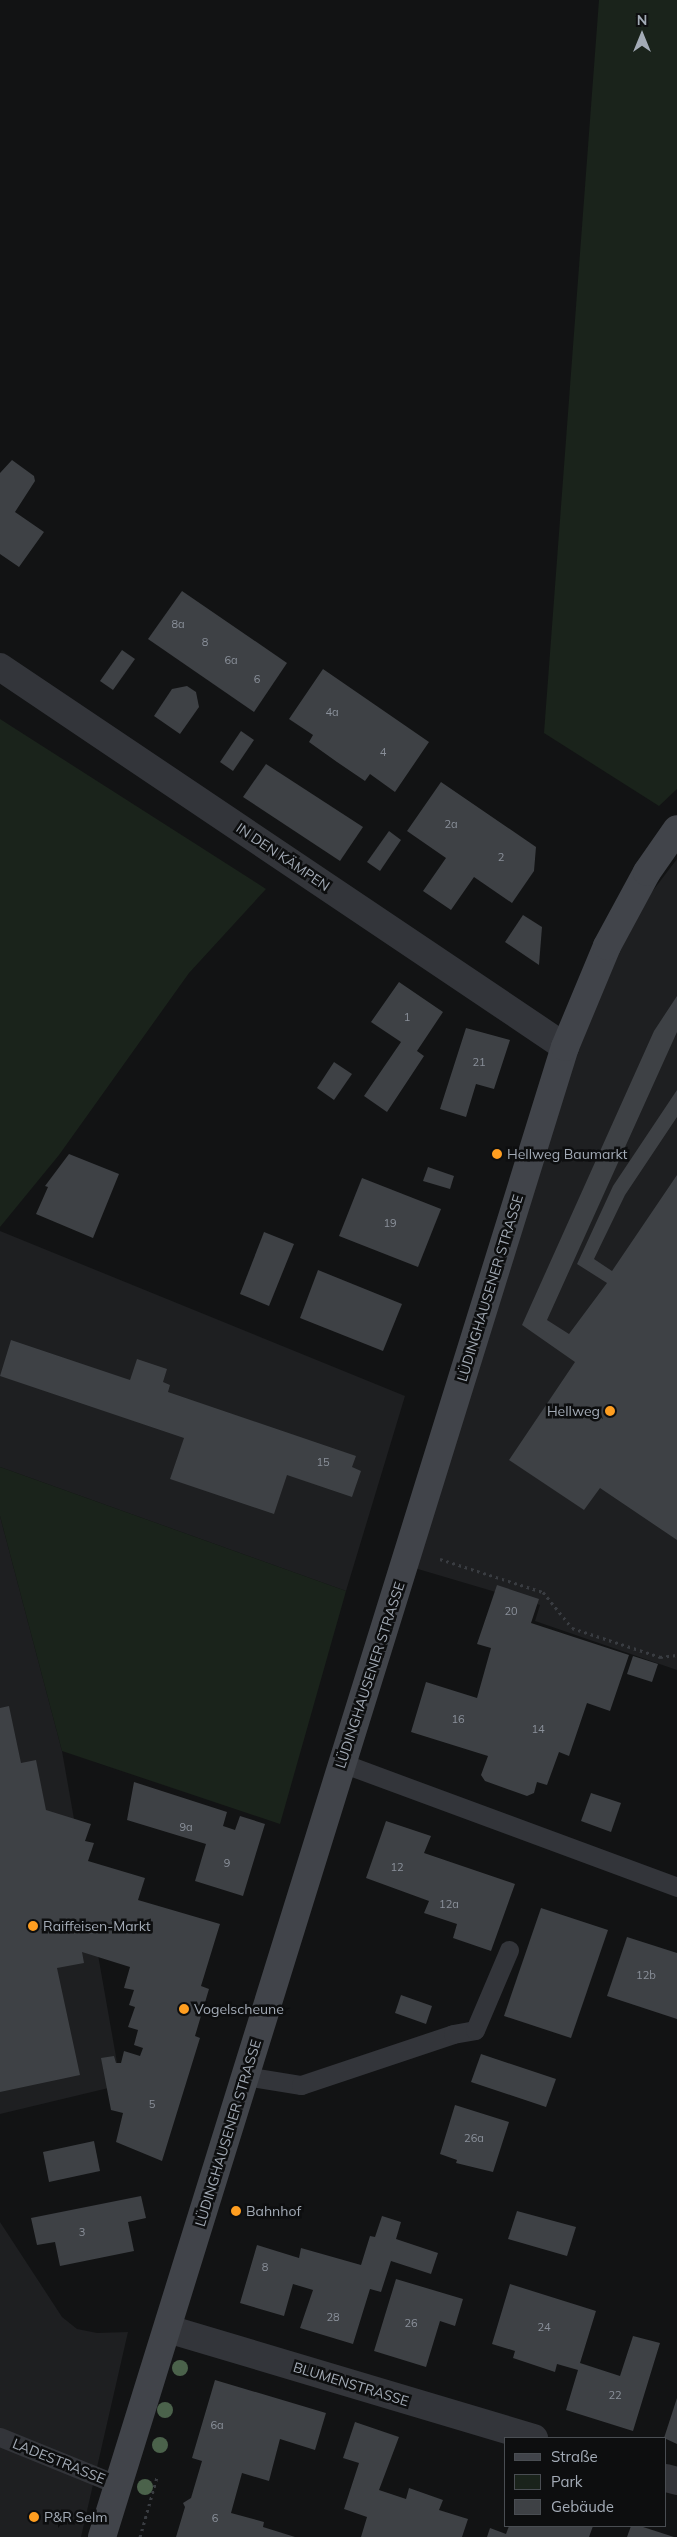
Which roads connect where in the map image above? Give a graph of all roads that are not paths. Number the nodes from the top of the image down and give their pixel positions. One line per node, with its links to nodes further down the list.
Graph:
1 (0, 667): 3 (street, IN DEN KÄMPEN)
2 (677, 829): 3 (street, LÜDINGHAUSENER STRASSE)
3 (565, 1047): 4 (street, LÜDINGHAUSENER STRASSE)
4 (342, 1763): 5 (lane); 7 (street, LÜDINGHAUSENER STRASSE)
5 (677, 1887)
6 (509, 1950): 7 (lane)
7 (245, 2076): 8 (street, LÜDINGHAUSENER STRASSE)
8 (168, 2329): 10 (street, BLUMENSTRASSE); 11 (street, LÜDINGHAUSENER STRASSE)
9 (0, 2436): 11 (lane, LADESTRASSE)
10 (531, 2437)
11 (118, 2485): 12 (street, LÜDINGHAUSENER STRASSE)
12 (102, 2537)

